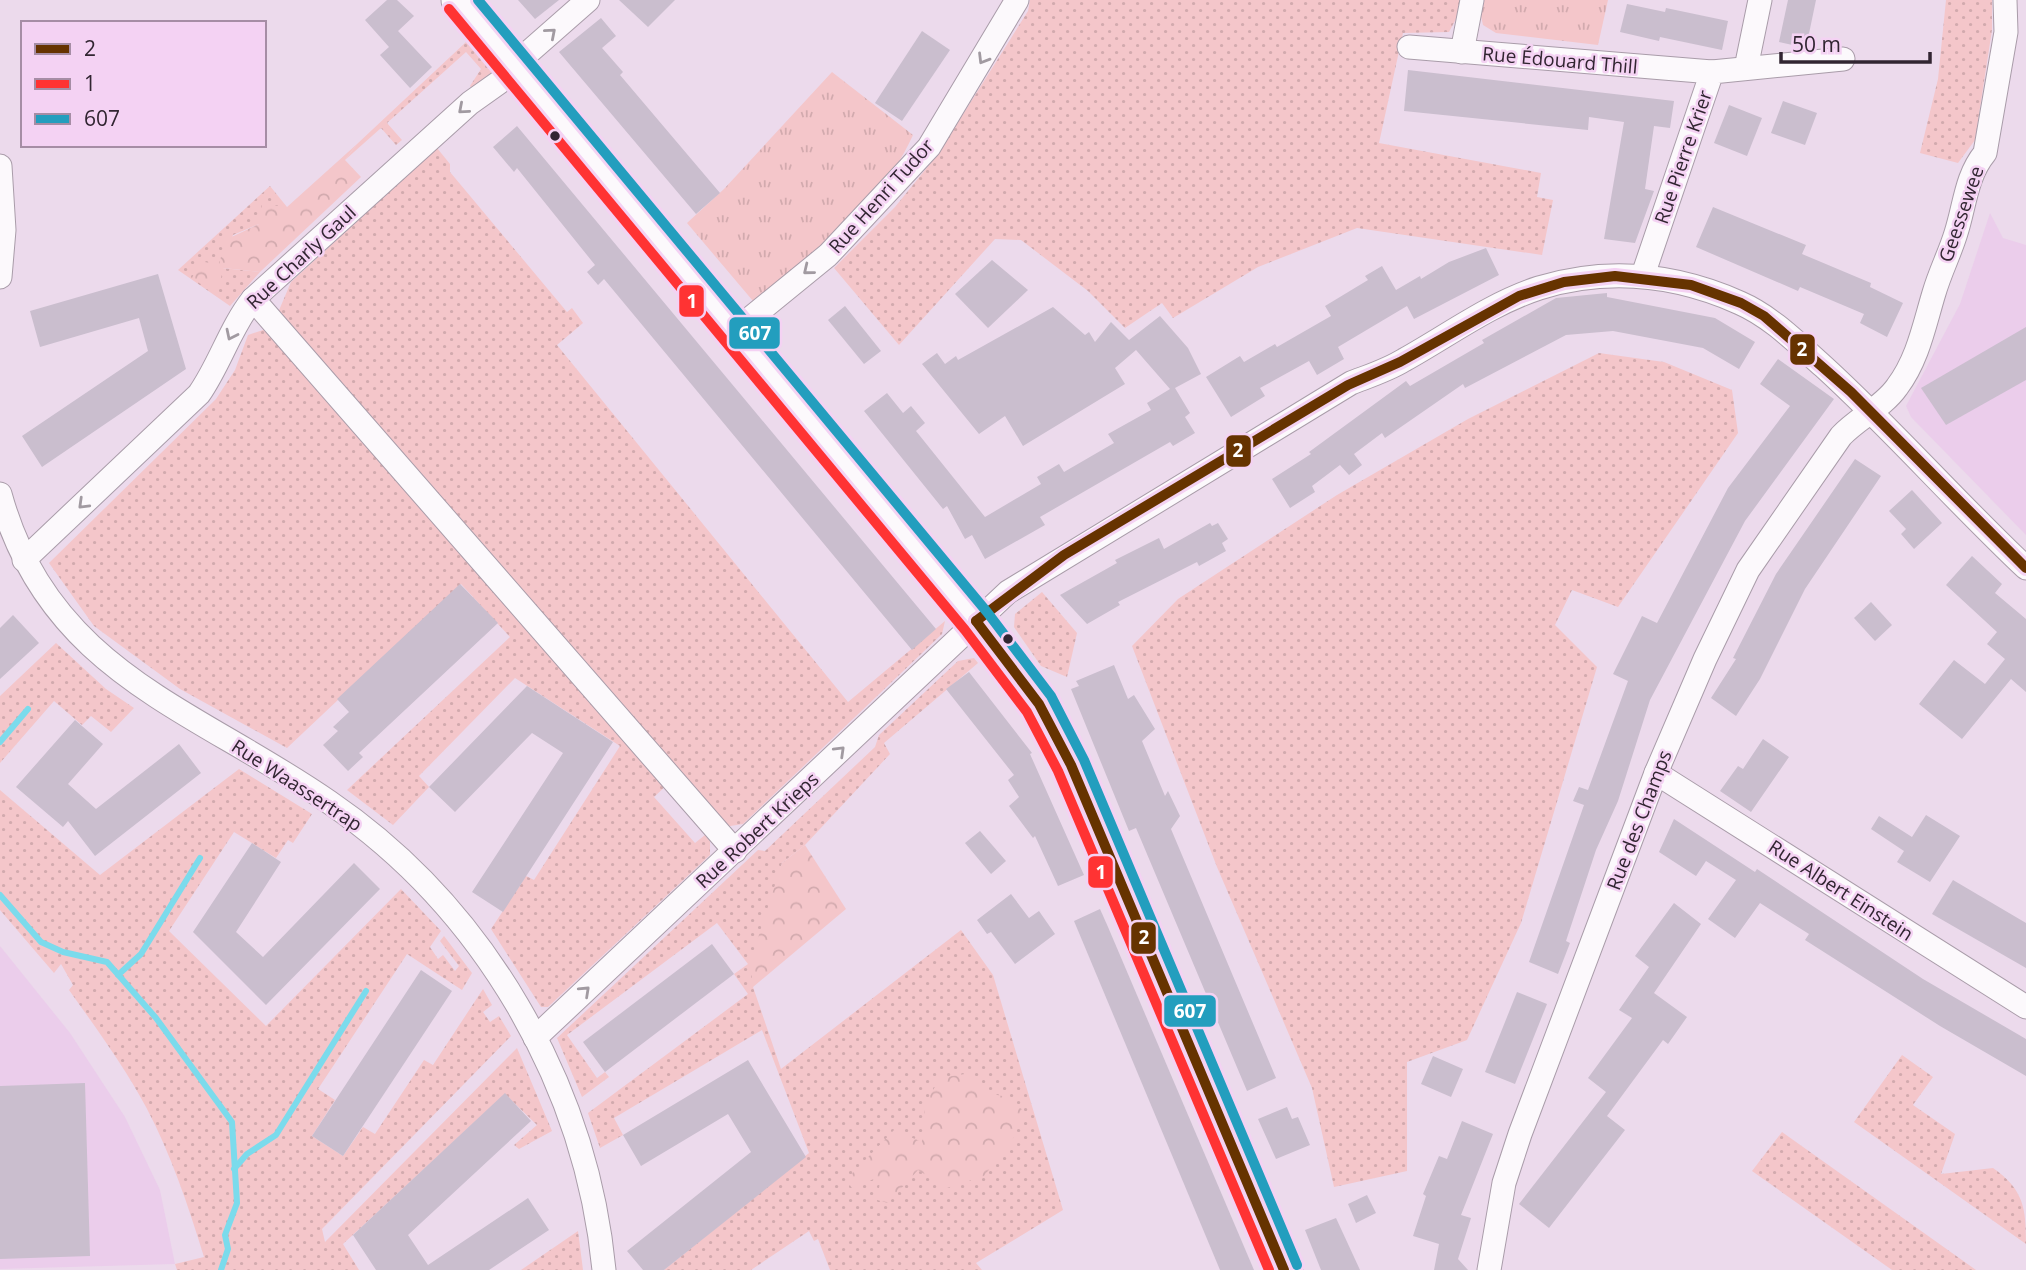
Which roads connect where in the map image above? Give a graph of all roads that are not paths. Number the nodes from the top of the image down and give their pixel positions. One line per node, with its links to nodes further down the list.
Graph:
1 (460, 0): 11 (main road)
2 (588, 0): 11 (street, one-way to 2)
3 (1017, 0): 18 (street, Rue Henri Tudor, one-way to 18)
4 (1472, 0): 9 (street)
5 (1760, 0): 12 (street)
6 (2005, 0): 7 (street, Geessewee)
7 (2016, 32): 19 (street, Geessewee)
8 (1409, 47): 9 (street, Rue Édouard Thill)
9 (1462, 52): 13 (street, Rue Édouard Thill)
10 (1843, 59): 12 (street, Rue Pierre Krier)
11 (516, 67): 17 (street, Rue Charly Gaul, one-way to 17); 18 (main road)
12 (1746, 68): 13 (street, Rue Pierre Krier)
13 (1712, 72): 15 (street, Rue Pierre Krier)
14 (0, 166): 16 (street)
15 (1643, 275): 19 (street, Rue Robert Krieps); 23 (street, Rue Robert Krieps)
16 (0, 277)
17 (253, 299): 21 (street, Rue Charly Gaul, one-way to 21); 25 (street)
18 (736, 330): 23 (main road)
19 (1870, 410): 22 (street, Rue Robert Krieps); 24 (street, Rue des Champs)
20 (0, 494): 21 (street, Rue Waassertrap)
21 (24, 560): 27 (street, Rue Waassertrap)
22 (2026, 568)
23 (976, 621): 25 (street, Rue Robert Krieps, one-way to 23); 29 (main road)
24 (1656, 774): 26 (street, Rue Albert Einstein); 30 (street, Rue des Champs)
25 (735, 851): 27 (street, Rue Robert Krieps, one-way to 25)
26 (2026, 1007)
27 (535, 1038): 28 (street, Rue Waassertrap)
28 (604, 1270)
29 (1284, 1270)
30 (1489, 1270)

